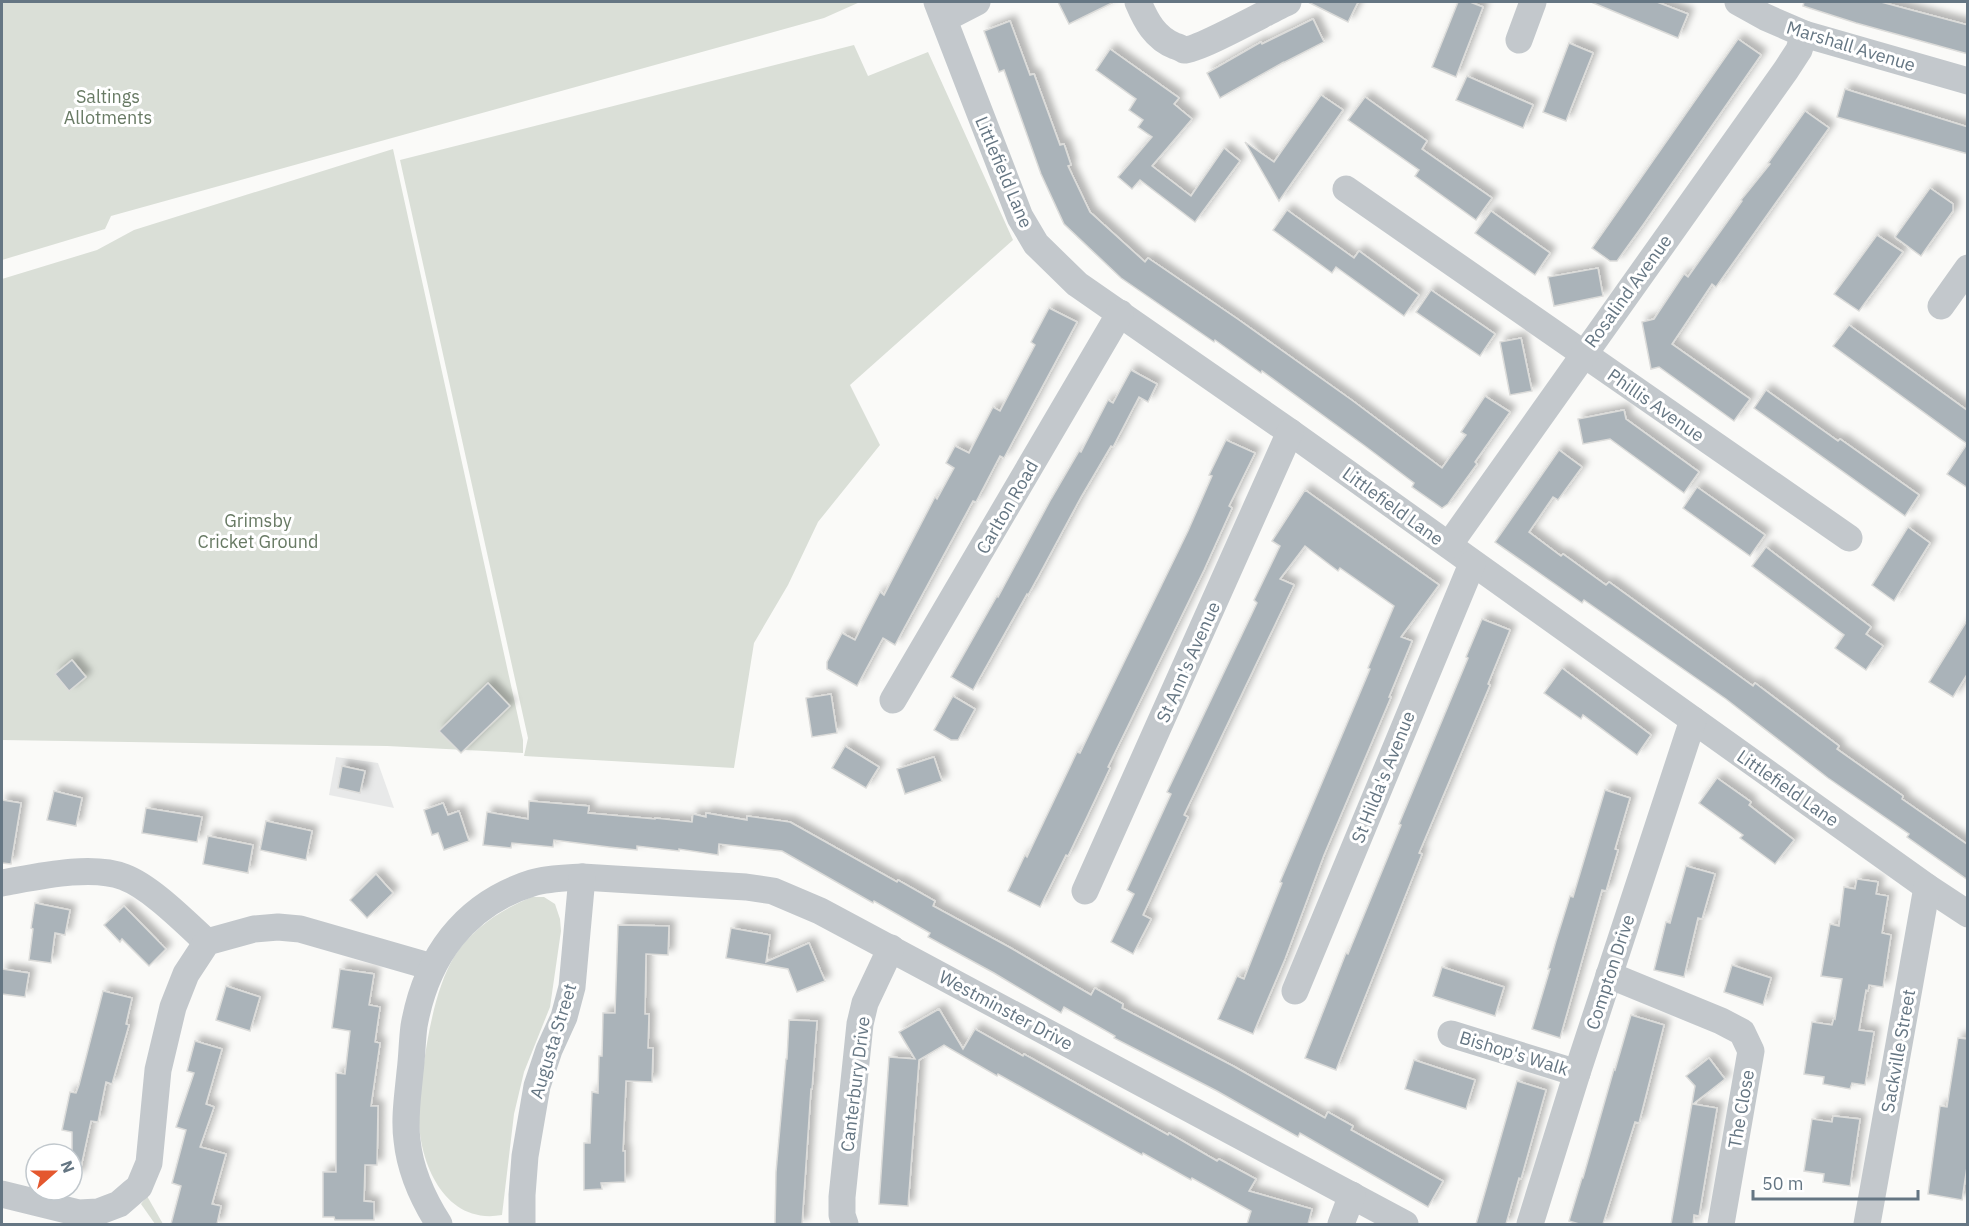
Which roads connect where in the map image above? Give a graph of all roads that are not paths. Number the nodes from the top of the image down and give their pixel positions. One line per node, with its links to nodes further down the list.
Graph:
1 (977, 2): 7 (street)
2 (1138, 2): 3 (street)
3 (1288, 2)
4 (1533, 2): 9 (street)
5 (1738, 2): 6 (street, Marshall Avenue)
6 (1766, 9): 8 (street, Marshall Avenue)
7 (941, 10): 14 (street, Littlefield Lane)
8 (1804, 34): 10 (street, Marshall Avenue); 15 (street, Rosalind Avenue)
9 (1519, 40)
10 (1968, 81)
11 (1346, 189): 15 (street, Phillis Avenue)
12 (1968, 268): 13 (street)
13 (1941, 306)
14 (1120, 313): 16 (street, Littlefield Lane); 20 (street, Carlton Road)
15 (1583, 355): 17 (street, Phillis Avenue); 18 (street, Rosalind Avenue)
16 (1290, 432): 18 (street, Littlefield Lane); 25 (street, St Ann's Avenue)
17 (1849, 538)
18 (1449, 545): 19 (street, Littlefield Lane)
19 (1472, 564): 21 (street, Littlefield Lane); 31 (street, St Hilda's Avenue)
20 (893, 700)
21 (1693, 720): 24 (street, Littlefield Lane); 30 (street, Compton Drive)
22 (582, 878): 28 (street, Westminster Drive); 29 (street); 38 (street, Augusta Street)
23 (2, 883): 27 (street)
24 (1927, 887): 26 (street, Littlefield Lane); 36 (street, Sackville Street)
25 (1085, 891)
26 (1968, 914)
27 (207, 942): 29 (street); 34 (street)
28 (891, 948): 35 (street, Westminster Drive); 39 (street, Canterbury Drive)
29 (432, 967): 37 (street)
30 (1609, 975): 33 (street, Compton Drive); 43 (street, The Close)
31 (1295, 991)
32 (1451, 1034): 33 (street, Bishop's Walk)
33 (1576, 1073): 42 (street, Compton Drive)
34 (2, 1194)
35 (1352, 1195): 40 (street); 41 (street, Westminster Drive)
36 (1868, 1220)
37 (439, 1224)
38 (522, 1224)
39 (845, 1224)
40 (1341, 1224)
41 (1405, 1224)
42 (1530, 1224)
43 (1721, 1224)

